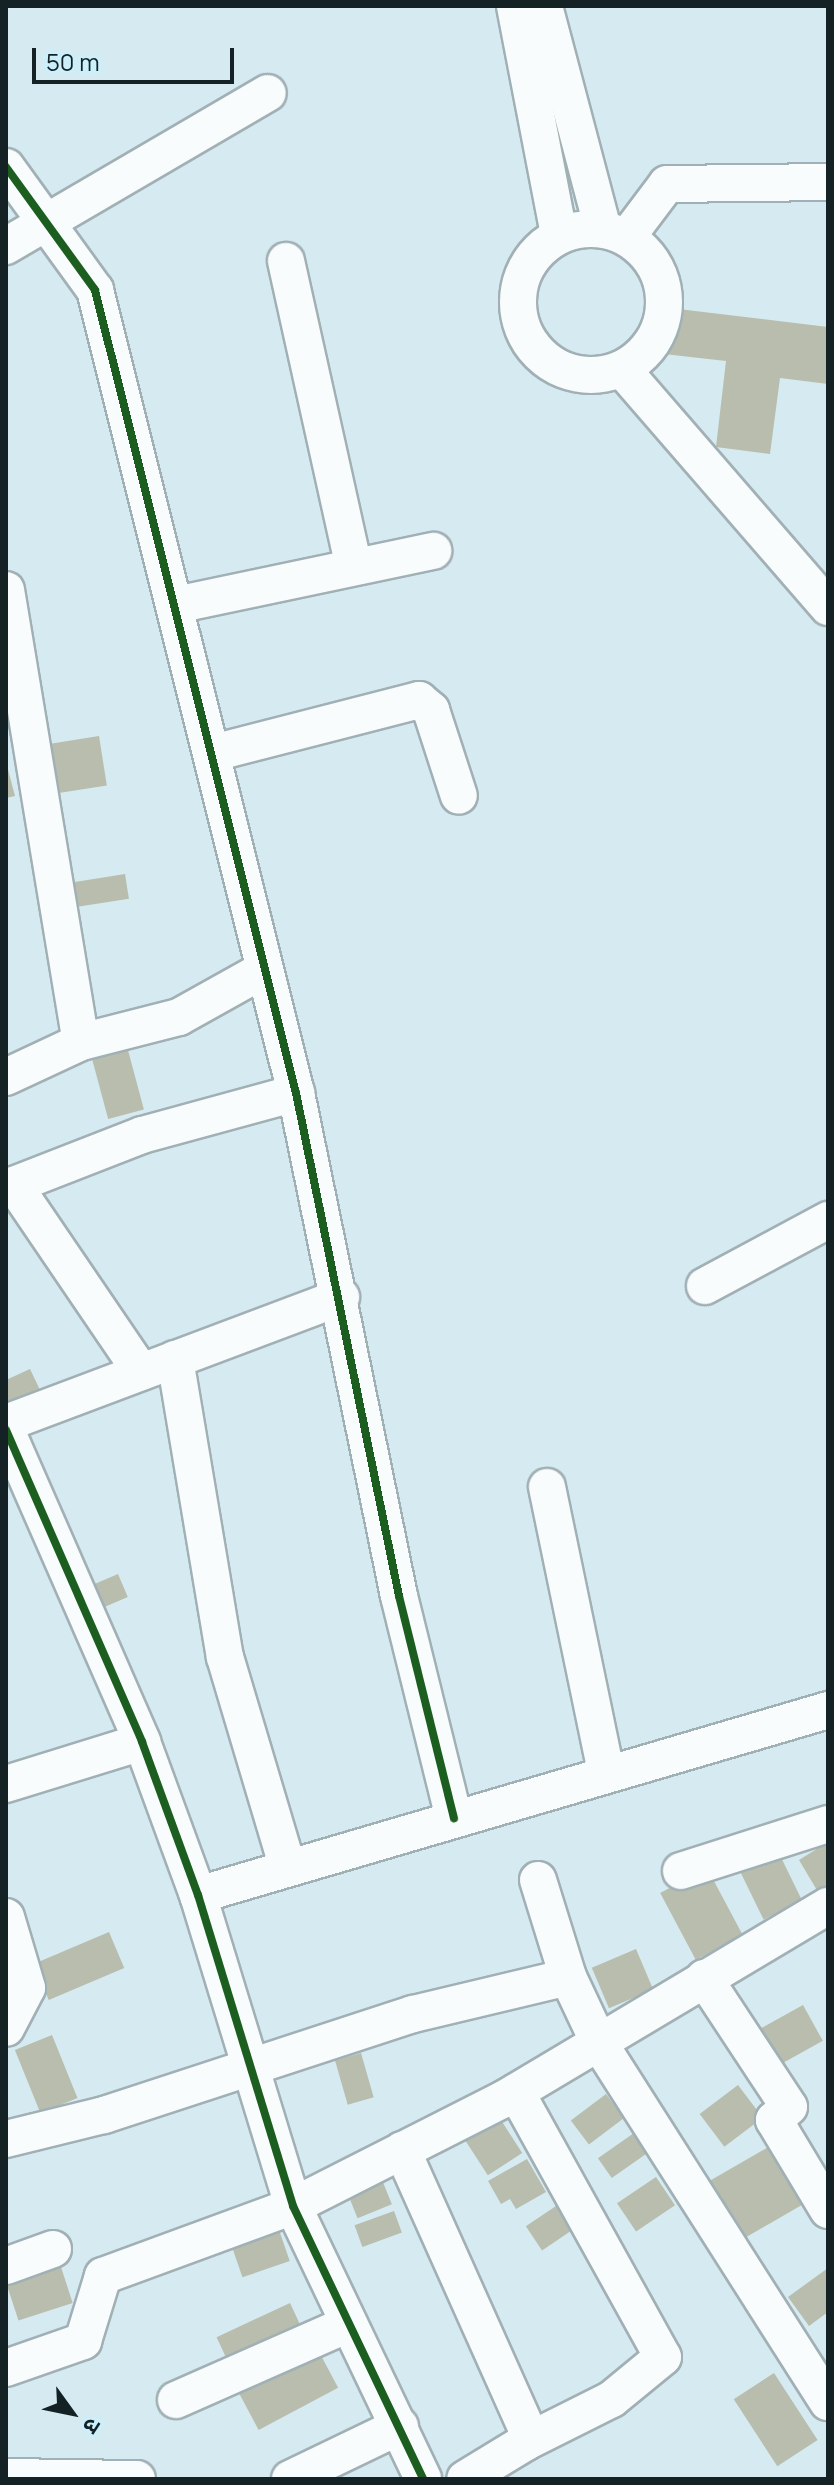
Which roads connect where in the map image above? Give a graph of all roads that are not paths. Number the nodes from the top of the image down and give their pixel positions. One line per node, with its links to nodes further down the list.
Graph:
1 (515, 6): 8 (street)
2 (544, 6): 7 (street)
3 (268, 93): 6 (street)
4 (6, 167): 6 (street)
5 (828, 182): 7 (street)
6 (48, 219): 9 (street); 15 (street)
7 (615, 233): 8 (street); 11 (street)
8 (559, 235): 11 (street)
9 (6, 246)
10 (286, 261): 13 (street)
11 (622, 369): 16 (street)
12 (433, 551): 13 (street)
13 (353, 564): 15 (street)
14 (6, 590): 20 (street)
15 (176, 605): 17 (street)
16 (828, 607)
17 (213, 753): 18 (street); 19 (street)
18 (459, 796)
19 (263, 970): 20 (street); 22 (street)
20 (81, 1042): 21 (street)
21 (6, 1077)
22 (296, 1093): 23 (street); 26 (street)
23 (10, 1187): 28 (street)
24 (828, 1220): 25 (street)
25 (705, 1286)
26 (341, 1297): 27 (street); 36 (street)
27 (175, 1359): 28 (street); 38 (street)
28 (141, 1372): 29 (street)
29 (6, 1423)
30 (6, 1430): 33 (street)
31 (547, 1487): 34 (street)
32 (828, 1710): 34 (street)
33 (142, 1742): 35 (street); 41 (street)
34 (606, 1771): 36 (street)
35 (6, 1784)
36 (454, 1818): 38 (street)
37 (828, 1824): 39 (street)
38 (288, 1868): 41 (street)
39 (681, 1871)
40 (538, 1880): 44 (street)
41 (198, 1895): 48 (street)
42 (6, 1917): 46 (street)
43 (823, 1920): 45 (street)
44 (568, 1977): 47 (street); 48 (street)
45 (704, 1978): 47 (street); 53 (street)
46 (6, 2028)
47 (599, 2043): 49 (street); 59 (street)
48 (247, 2069): 50 (street); 52 (street)
49 (516, 2092): 51 (street); 61 (street)
50 (6, 2139)
51 (402, 2150): 52 (street); 61 (street)
52 (293, 2206): 56 (street); 57 (street)
53 (828, 2210)
54 (53, 2249): 55 (street)
55 (6, 2266)
56 (348, 2324): 58 (street); 60 (street)
57 (6, 2368)
58 (176, 2400)
59 (828, 2402)
60 (400, 2426): 64 (street); 65 (street)
61 (526, 2442): 66 (street)
62 (6, 2477): 63 (street)
63 (137, 2479)
64 (290, 2479)
65 (423, 2479)
66 (465, 2479)

